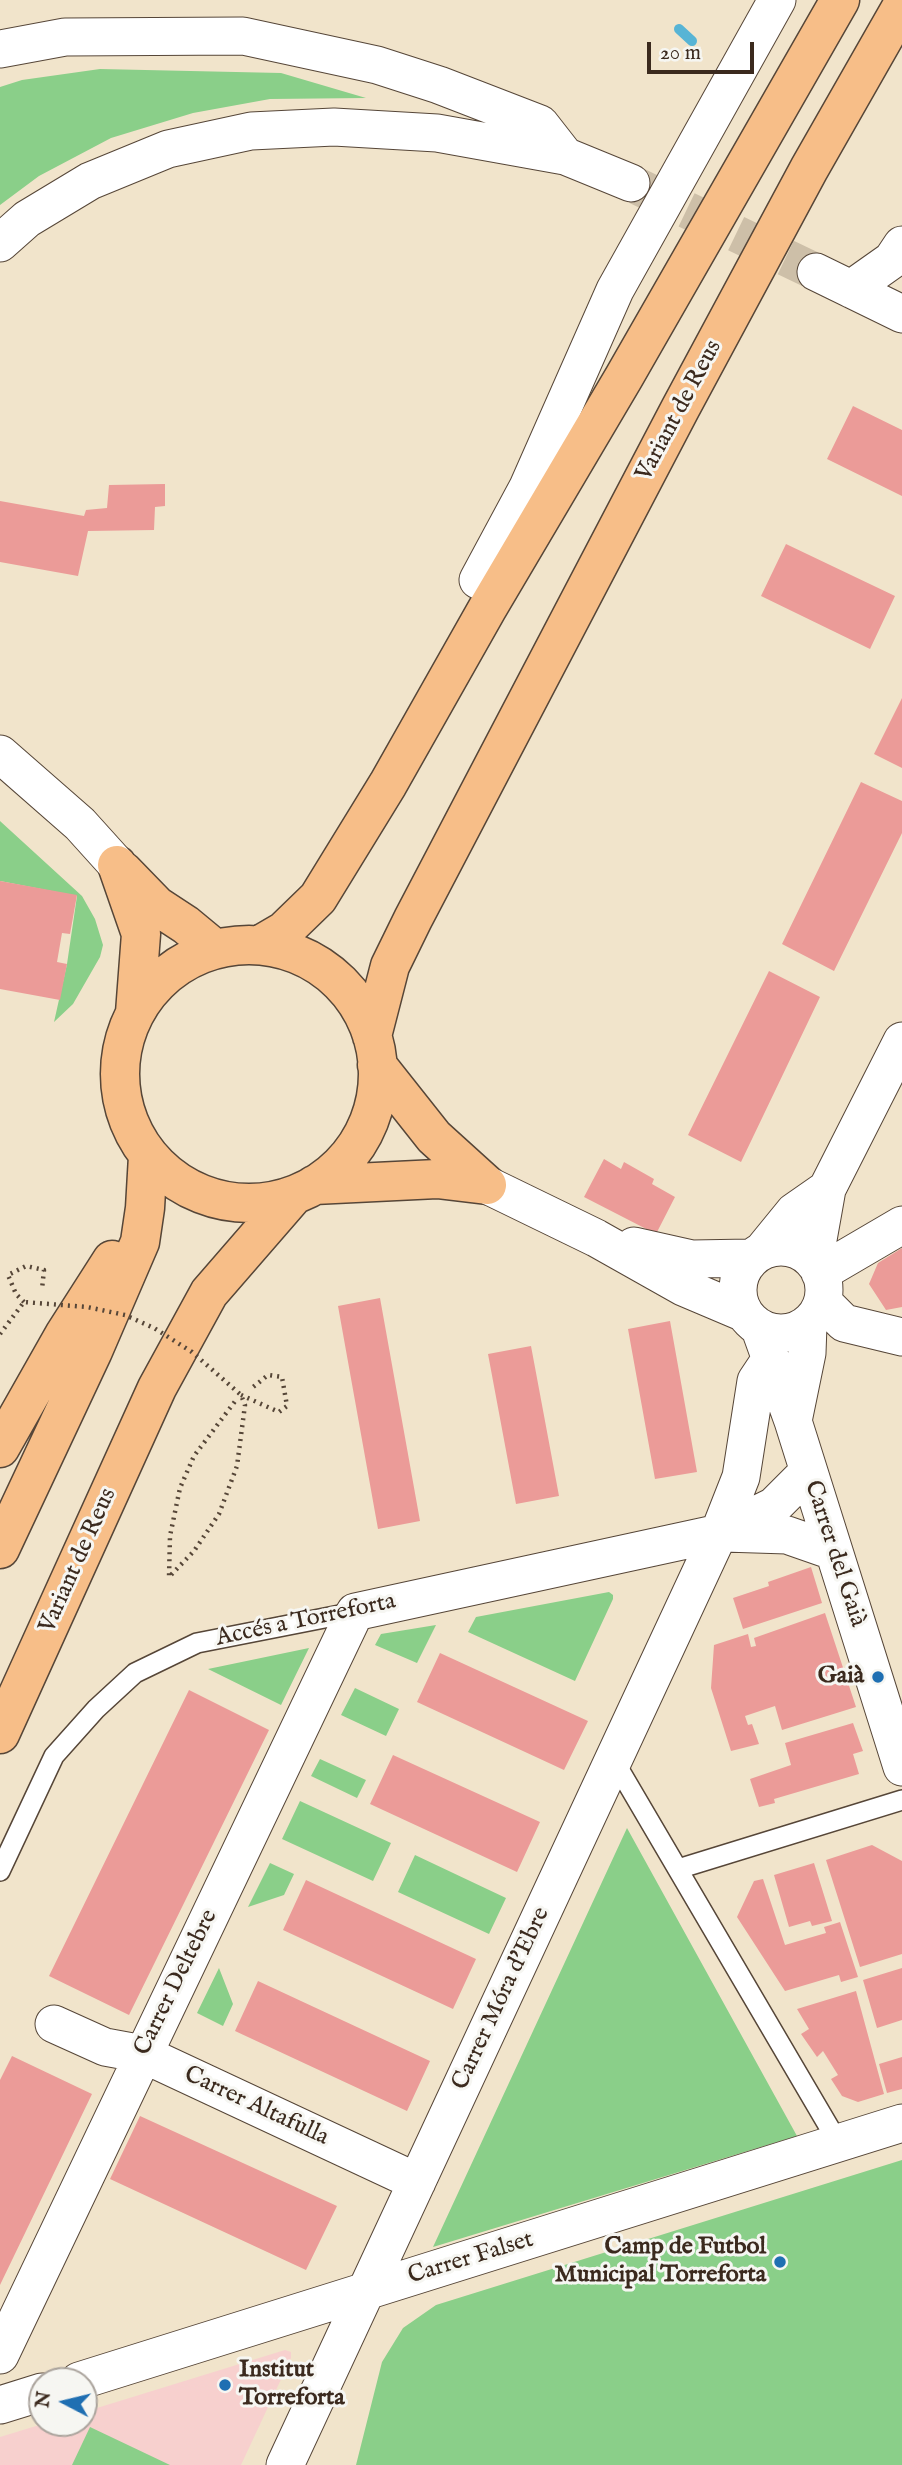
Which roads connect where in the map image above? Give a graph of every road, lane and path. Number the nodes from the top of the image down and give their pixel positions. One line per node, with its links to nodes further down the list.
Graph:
1 (777, 0): 12 (street)
2 (840, 0): 12 (highway)
3 (902, 6): 19 (highway, Variant de Reus)
4 (0, 49): 5 (street)
5 (565, 156): 6 (street); 7 (street)
6 (631, 183)
7 (0, 243)
8 (902, 245): 10 (street)
9 (816, 272): 10 (street)
10 (851, 289): 11 (street)
11 (902, 314)
12 (483, 595): 15 (highway)
13 (0, 754): 14 (street)
14 (117, 865): 16 (highway); 17 (highway)
15 (260, 945): 16 (highway); 19 (highway)
16 (215, 949): 17 (highway)
17 (135, 1013): 20 (highway)
18 (902, 1041): 22 (street)
19 (375, 1051): 21 (highway); 23 (highway)
20 (148, 1156): 23 (highway); 24 (highway)
21 (487, 1185): 23 (highway); 26 (street)
22 (827, 1189): 27 (street); 29 (street, Carrer del Gaià)
23 (304, 1190): 44 (highway, Variant de Reus)
24 (145, 1208): 38 (highway); 41 (highway)
25 (902, 1225): 29 (street)
26 (596, 1237): 27 (street); 32 (street)
27 (757, 1254): 29 (street); 32 (street)
28 (42, 1289): 30 (path)
29 (816, 1291): 32 (street); 33 (street); 37 (street, Carrer del Gaià)
30 (24, 1302): 31 (path, bridge); 35 (path, bridge)
31 (0, 1334)
32 (758, 1334): 37 (street, Carrer del Gaià); 40 (street, Carrer Móra d'Ebre)
33 (902, 1337)
34 (252, 1388): 35 (path)
35 (241, 1395): 36 (path, bridge)
36 (236, 1401)
37 (793, 1421): 39 (street, Carrer del Gaià)
38 (0, 1448)
39 (808, 1472): 40 (street); 42 (street, Carrer del Gaià)
40 (719, 1532): 42 (street); 43 (street, Accés a Torreforta); 45 (street, Carrer Móra d'Ebre)
41 (0, 1549)
42 (833, 1551): 46 (street, Carrer del Gaià)
43 (355, 1612): 49 (lane, Accés a Torreforta); 51 (street, Carrer Deltebre)
44 (0, 1734)
45 (613, 1759): 48 (lane); 54 (street, Carrer Móra d'Ebre)
46 (902, 1767)
47 (902, 1800): 48 (lane)
48 (678, 1869): 53 (lane)
49 (0, 1871)
50 (54, 2024): 51 (street, Carrer Altafulla)
51 (144, 2054): 54 (street, Carrer Altafulla); 56 (street, Carrer Deltebre)
52 (902, 2123): 53 (street, Carrer Falset)
53 (839, 2144): 55 (street, Carrer Falset)
54 (416, 2182): 55 (street, Carrer Móra d'Ebre)
55 (365, 2292): 57 (street, Carrer Falset); 60 (street, Carrer Móra d'Ebre)
56 (0, 2355)
57 (98, 2375)
58 (28, 2396): 59 (street)
59 (0, 2405)
60 (285, 2465)

